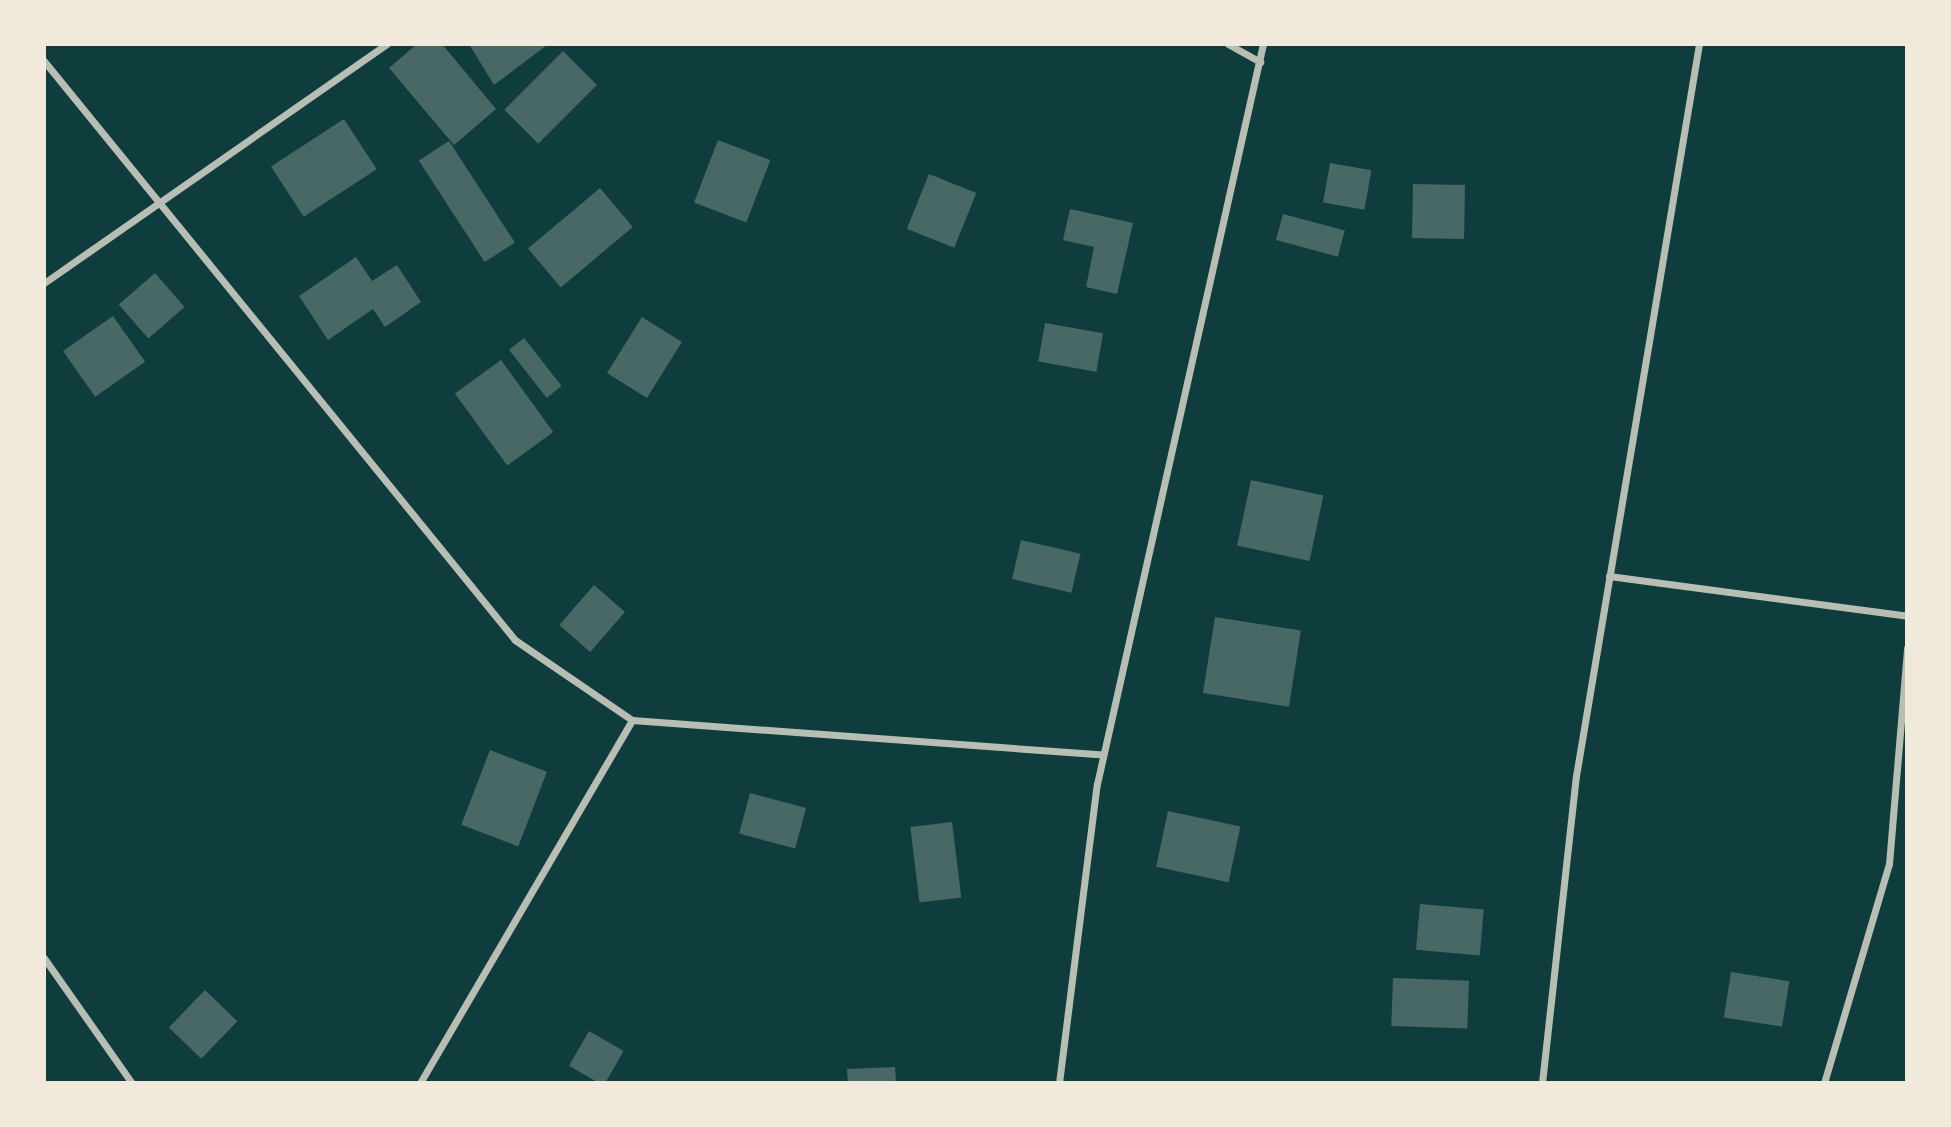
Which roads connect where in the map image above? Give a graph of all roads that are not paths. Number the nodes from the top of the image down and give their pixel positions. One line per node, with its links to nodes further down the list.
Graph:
1 (387, 44): 7 (street)
2 (1227, 44): 6 (street)
3 (1263, 44): 6 (street)
4 (1699, 44): 9 (street)
5 (44, 61): 7 (street)
6 (1260, 62): 13 (street)
7 (159, 202): 8 (street); 12 (street)
8 (44, 283)
9 (1609, 576): 10 (street); 18 (street)
10 (1907, 616)
11 (1907, 648): 19 (street)
12 (632, 720): 13 (street); 16 (street)
13 (1103, 755): 17 (street)
14 (44, 958): 15 (street)
15 (132, 1083)
16 (420, 1083)
17 (1059, 1083)
18 (1542, 1083)
19 (1824, 1083)

